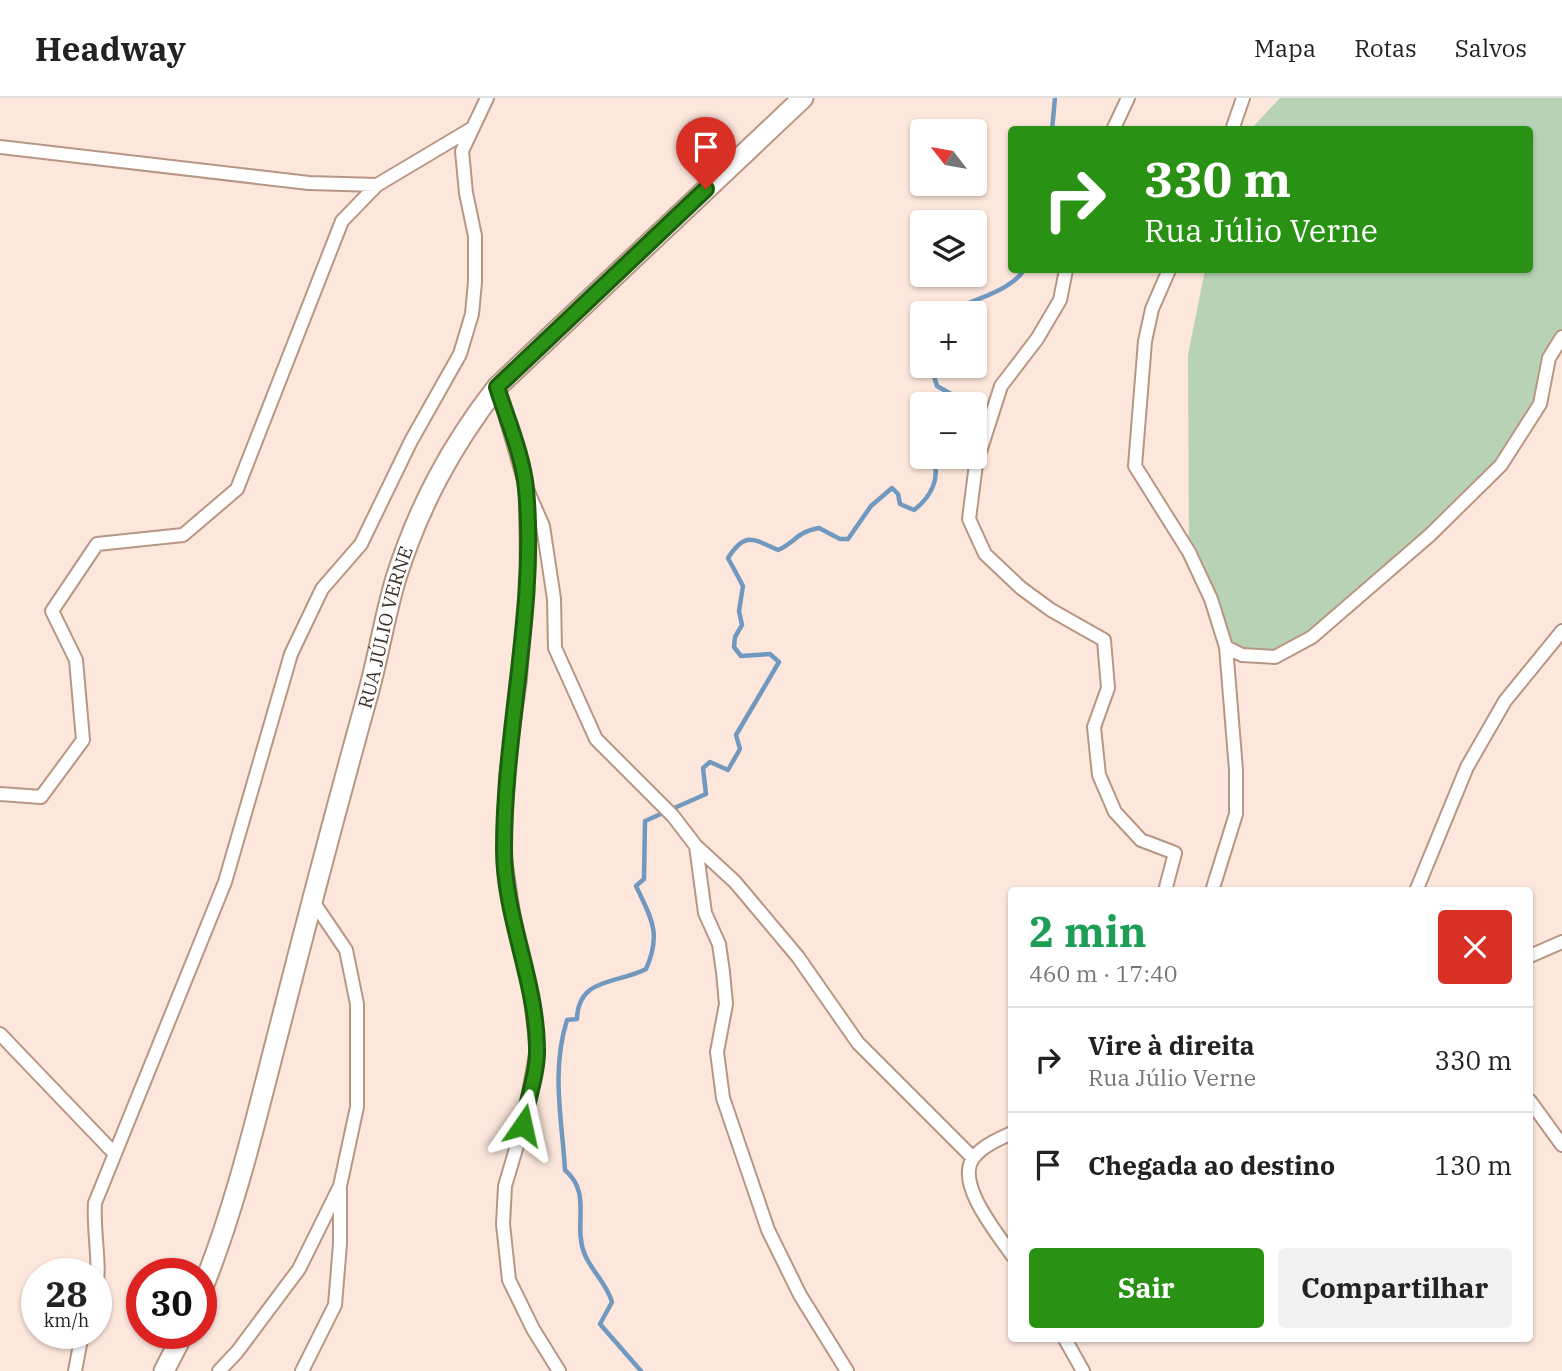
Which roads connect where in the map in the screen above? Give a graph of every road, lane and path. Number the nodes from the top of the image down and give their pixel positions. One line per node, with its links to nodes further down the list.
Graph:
1 (486, 98): 7 (street)
2 (803, 98): 13 (main road, RUA JÚLIO VERNE)
3 (1128, 98): 5 (street)
4 (1243, 98): 6 (street)
5 (1116, 126)
6 (1233, 126)
7 (472, 129): 9 (street); 29 (street)
8 (0, 147): 9 (street)
9 (377, 185): 17 (street)
10 (1065, 273): 19 (street)
11 (1168, 273): 16 (street)
12 (1562, 337): 16 (street)
13 (497, 387): 14 (street); 22 (main road, RUA JÚLIO VERNE)
14 (526, 487): 18 (street); 42 (street)
15 (1562, 631): 21 (street)
16 (1226, 647): 20 (street)
17 (0, 794)
18 (696, 846): 30 (street); 43 (street)
19 (1166, 887)
20 (1213, 887)
21 (1418, 887)
22 (312, 900): 31 (street); 34 (main road, RUA JÚLIO VERNE)
23 (1562, 942): 24 (street)
24 (1533, 954)
25 (0, 1034): 29 (street)
26 (1533, 1105): 28 (street)
27 (1008, 1135): 30 (street)
28 (1562, 1145)
29 (113, 1152): 33 (street)
30 (973, 1158): 32 (street)
31 (340, 1186): 40 (street); 41 (street)
32 (1008, 1249)
33 (97, 1258)
34 (213, 1258)
35 (1067, 1342): 44 (street)
36 (79, 1349): 38 (street)
37 (175, 1349): 39 (main road)
38 (75, 1371)
39 (164, 1371)
40 (219, 1371)
41 (302, 1371)
42 (559, 1371)
43 (847, 1371)
44 (1083, 1371)

